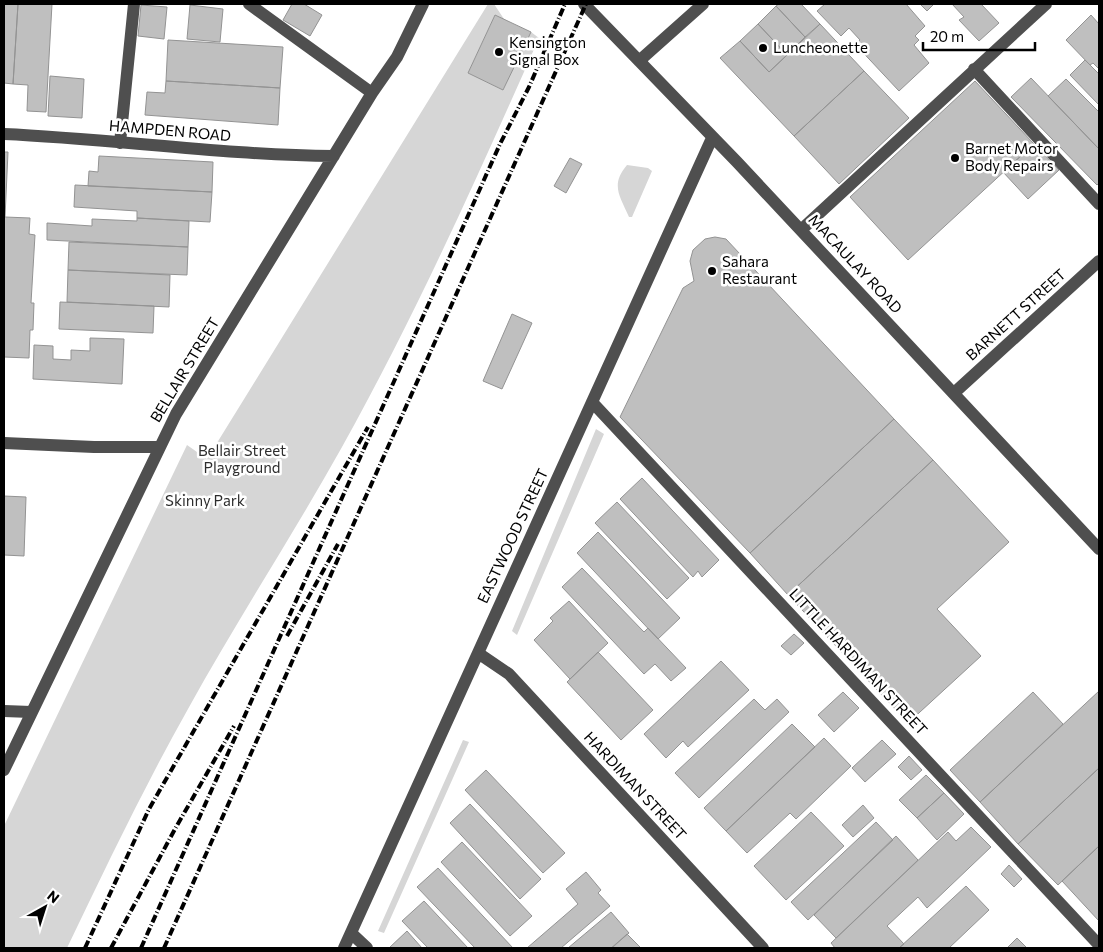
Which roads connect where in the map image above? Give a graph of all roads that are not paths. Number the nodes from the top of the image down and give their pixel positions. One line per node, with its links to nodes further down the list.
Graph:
1 (134, 4): 12 (street)
2 (249, 4): 9 (street)
3 (424, 4): 9 (street, BELLAIR STREET)
4 (584, 4): 7 (street, MACAULAY ROAD)
5 (703, 4): 7 (street)
6 (1046, 4): 8 (street)
7 (639, 62): 11 (street, MACAULAY ROAD)
8 (974, 69): 14 (street); 15 (street)
9 (372, 93): 13 (street, BELLAIR STREET)
10 (4, 134): 12 (street, HAMPDEN ROAD)
11 (712, 138): 15 (street, MACAULAY ROAD); 18 (street, EASTWOOD STREET)
12 (120, 143): 13 (street, HAMPDEN ROAD)
13 (334, 156): 20 (street, BELLAIR STREET)
14 (1099, 204)
15 (802, 230): 17 (street, MACAULAY ROAD)
16 (1099, 261): 17 (street, BARNETT STREET)
17 (954, 393): 21 (street, MACAULAY ROAD)
18 (592, 402): 22 (street, EASTWOOD STREET); 27 (street, LITTLE HARDIMAN STREET)
19 (4, 443): 20 (street)
20 (158, 447): 24 (street, BELLAIR STREET)
21 (1099, 548)
22 (478, 653): 26 (street, EASTWOOD STREET); 30 (street, HARDIMAN STREET)
23 (4, 711): 24 (street)
24 (31, 712): 25 (street, BELLAIR STREET)
25 (4, 770)
26 (351, 933): 28 (street, EASTWOOD STREET); 29 (street)
27 (1099, 945)
28 (344, 948)
29 (367, 948)
30 (763, 948)

